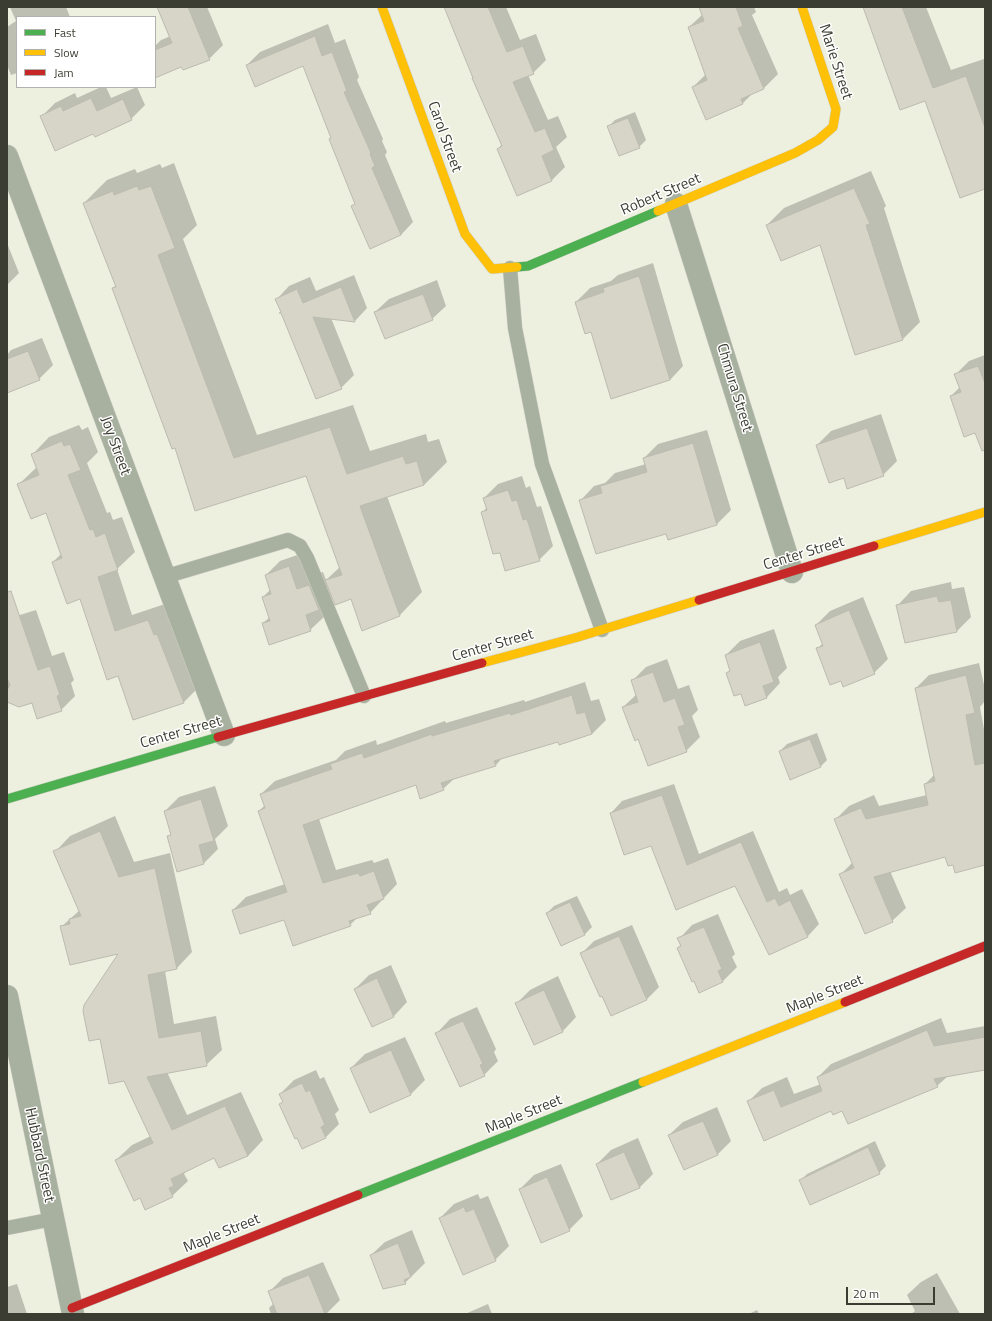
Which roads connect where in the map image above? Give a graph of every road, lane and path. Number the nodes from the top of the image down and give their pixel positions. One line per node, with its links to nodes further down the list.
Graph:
1 (382, 7): 7 (street, Carol Street)
2 (802, 7): 3 (street, Marie Street)
3 (833, 127): 5 (street, Robert Street)
4 (7, 156): 10 (street, Joy Street)
5 (676, 204): 6 (street, Robert Street); 9 (street, Chmura Street)
6 (510, 268): 7 (street, Robert Street); 11 (lane)
7 (492, 269)
8 (985, 512): 9 (street, Center Street)
9 (792, 572): 11 (street, Center Street)
10 (164, 577): 12 (lane); 13 (street, Joy Street)
11 (602, 630): 12 (street, Center Street)
12 (364, 696): 13 (street, Center Street)
13 (224, 735): 14 (street, Center Street)
14 (7, 799)
15 (985, 946): 20 (street, Maple Street)
16 (7, 996): 17 (street, Hubbard Street)
17 (12, 1053): 18 (street, Hubbard Street)
18 (53, 1219): 19 (lane); 20 (street, Hubbard Street)
19 (7, 1228)
20 (72, 1311)

